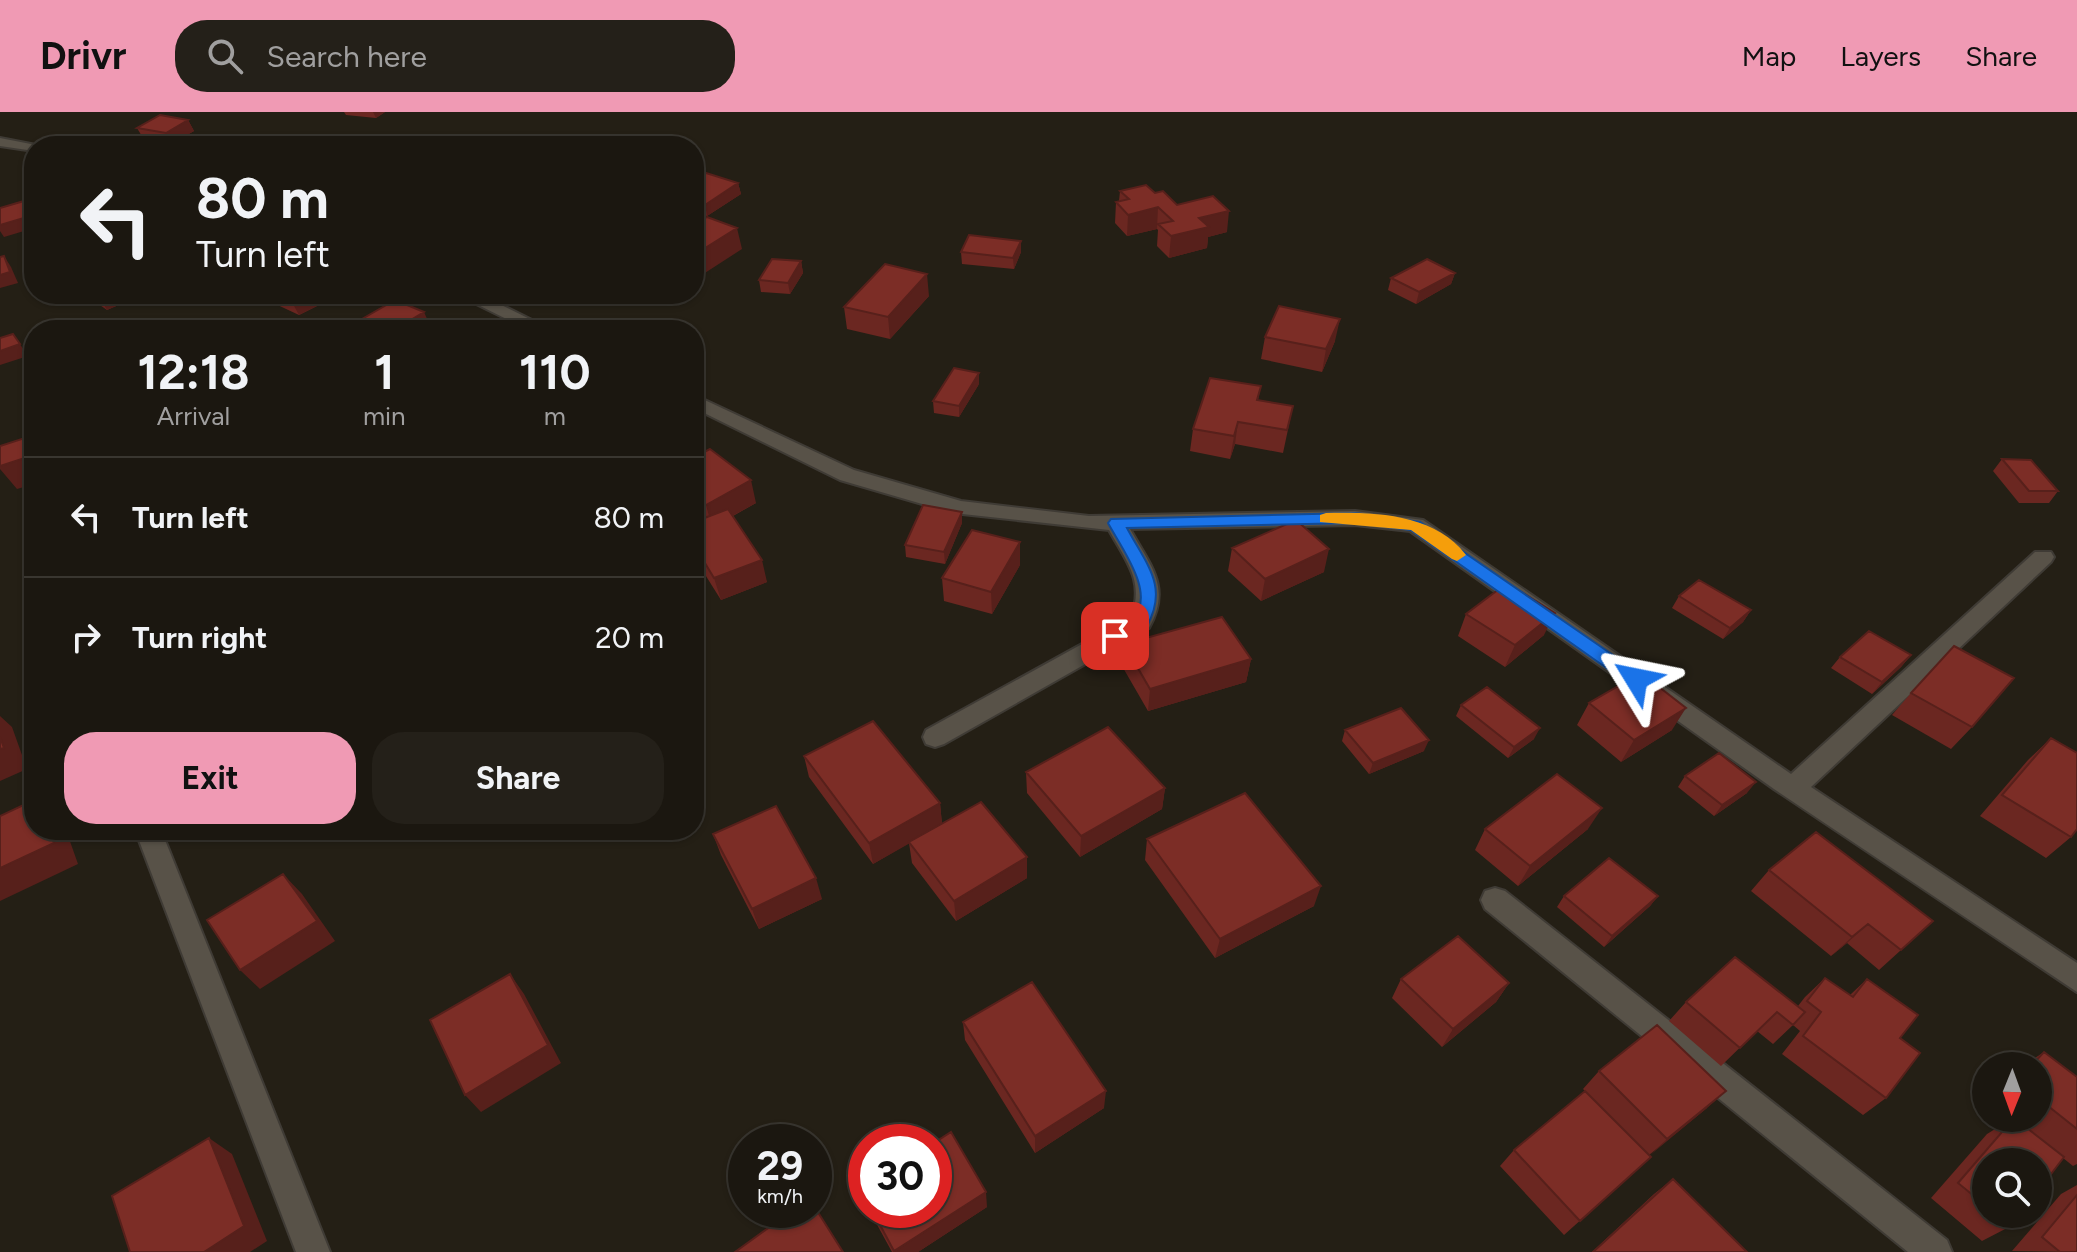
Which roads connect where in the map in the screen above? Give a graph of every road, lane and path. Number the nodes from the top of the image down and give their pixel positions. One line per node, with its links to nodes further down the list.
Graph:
1 (0, 142): 2 (street)
2 (24, 146)
3 (487, 304): 4 (street)
4 (521, 320)
5 (704, 406): 6 (street)
6 (1116, 523): 8 (street); 9 (street)
7 (2043, 557): 9 (street)
8 (935, 737)
9 (1793, 788): 12 (street)
10 (152, 840): 13 (street)
11 (1495, 900): 14 (street)
12 (2077, 979)
13 (313, 1252)
14 (1935, 1252)

